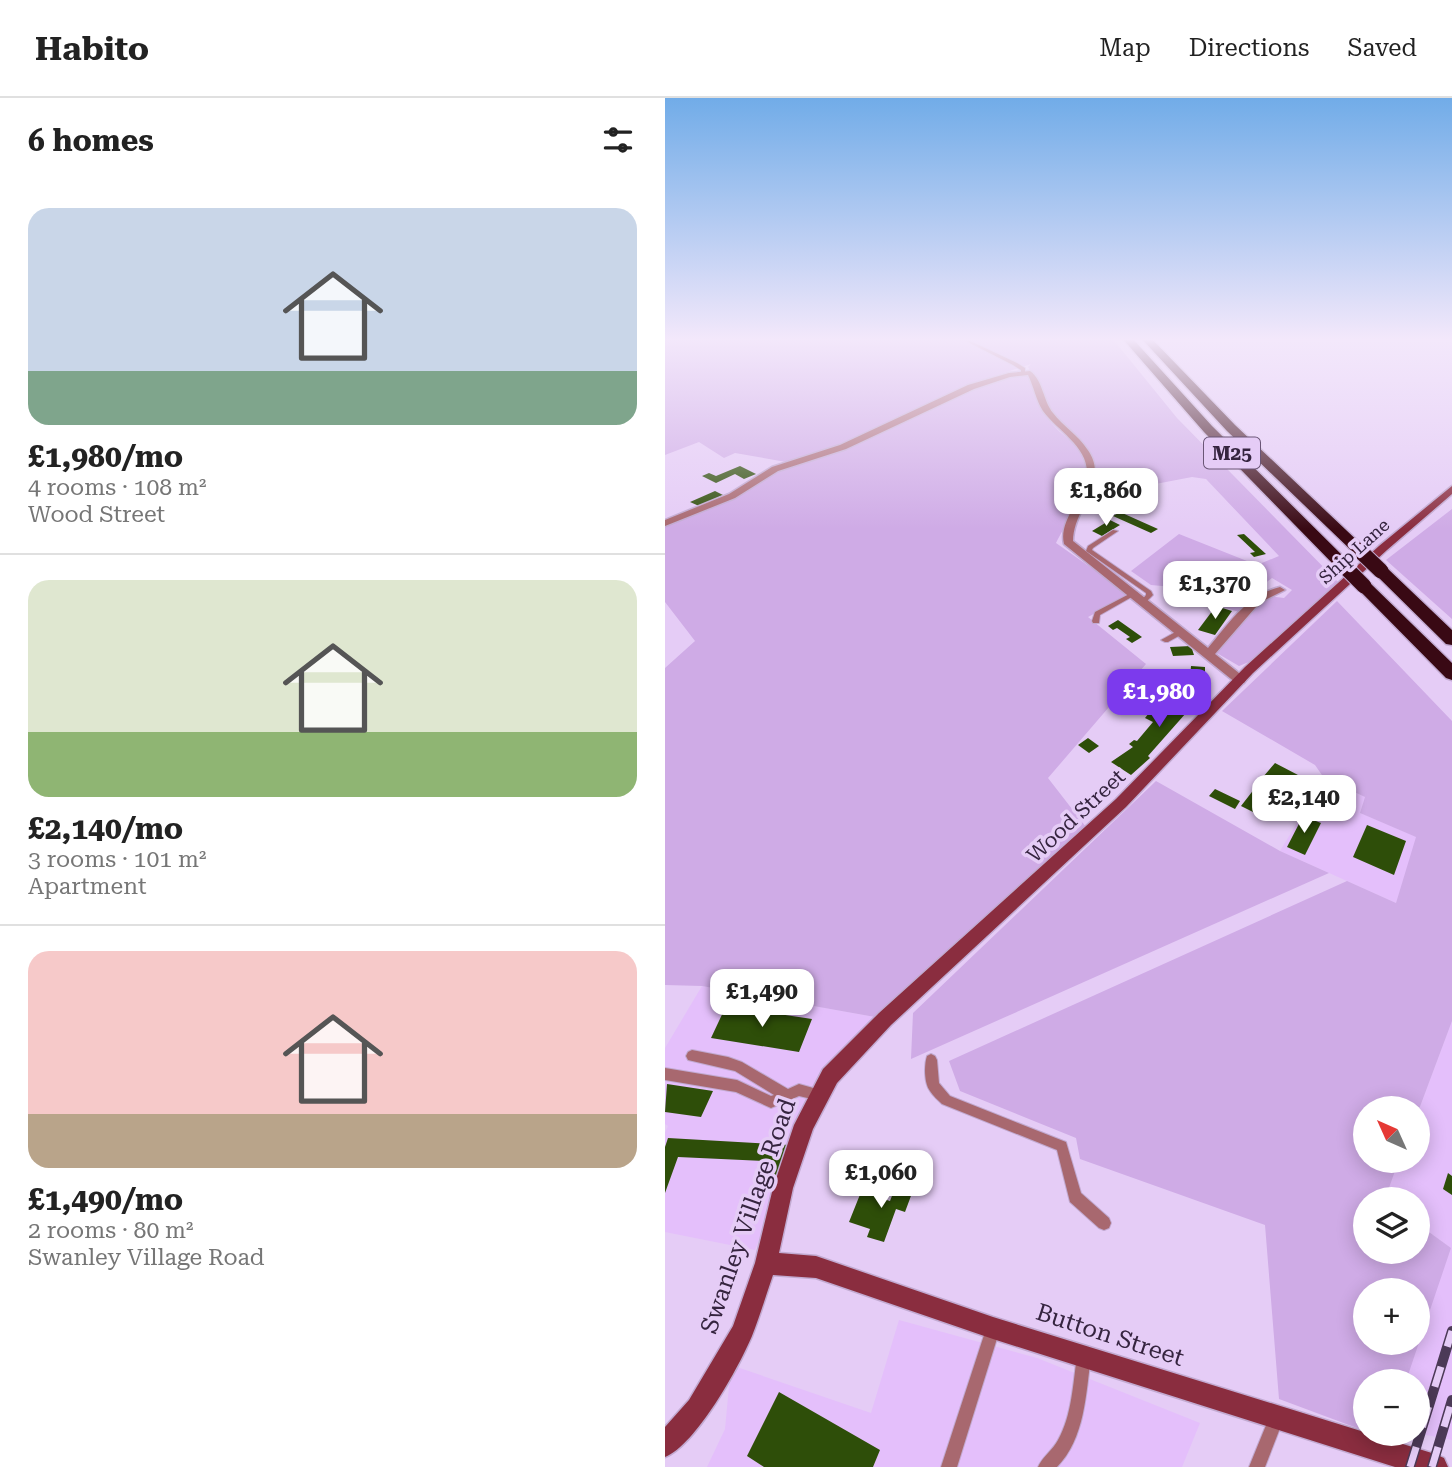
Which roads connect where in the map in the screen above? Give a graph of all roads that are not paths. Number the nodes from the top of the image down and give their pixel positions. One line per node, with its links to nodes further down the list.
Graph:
1 (939, 402): 6 (street)
2 (1041, 402): 9 (street)
3 (1184, 402): 16 (highway, M25, bridge)
4 (1206, 402): 14 (highway, M25, bridge)
5 (1452, 489): 17 (street, Ship Lane)
6 (665, 523)
7 (1115, 531): 10 (lane)
8 (1280, 590): 15 (street)
9 (1135, 593): 10 (street); 11 (lane)
10 (1144, 601): 12 (street)
11 (1096, 621)
12 (1182, 632): 13 (lane); 15 (street)
13 (1165, 640)
14 (1452, 640)
15 (1209, 654): 17 (street)
16 (1452, 674)
17 (1245, 675): 18 (street, Wood Street)
18 (924, 985): 23 (street, Swanley Village Road)
19 (692, 1056): 22 (lane)
20 (931, 1060): 24 (lane)
21 (665, 1074): 22 (lane)
22 (788, 1095): 23 (lane)
23 (820, 1095): 25 (street, Swanley Village Road)
24 (1104, 1223)
25 (766, 1263): 26 (street, Button Street); 29 (street, Swanley Village Road)
26 (993, 1328): 27 (street, Button Street); 30 (lane)
27 (1084, 1354): 28 (street, Button Street); 31 (lane)
28 (1277, 1417): 32 (lane); 33 (street, Button Street)
29 (665, 1446)
30 (949, 1467)
31 (1047, 1467)
32 (1257, 1467)
33 (1435, 1467)

